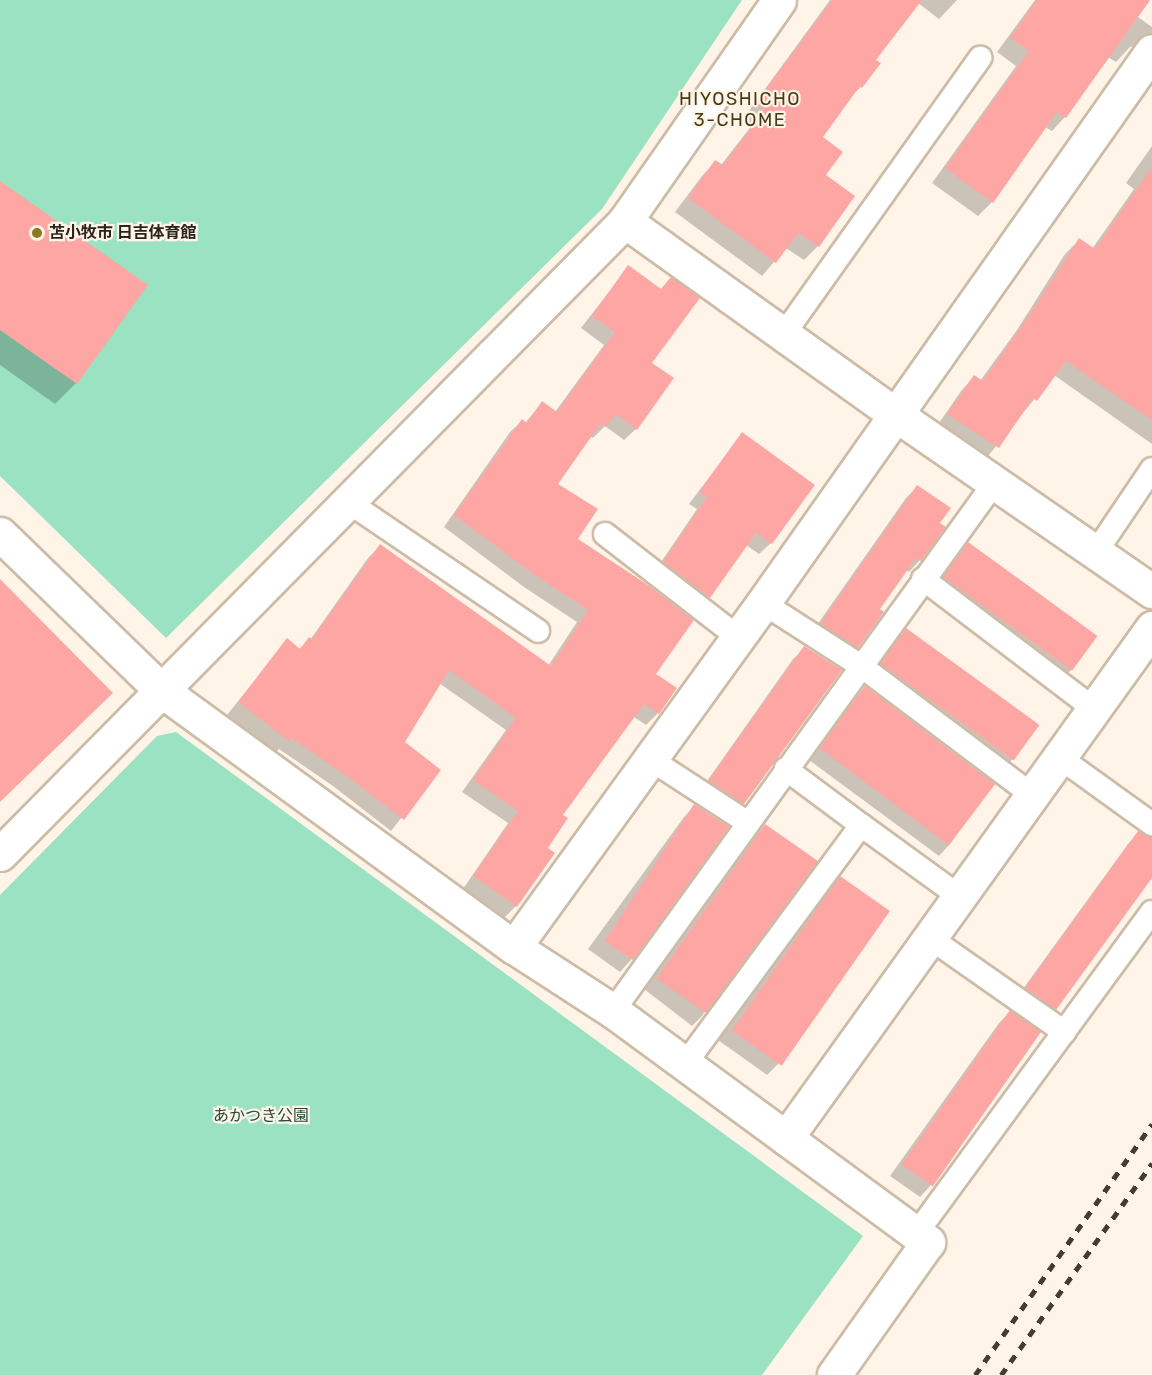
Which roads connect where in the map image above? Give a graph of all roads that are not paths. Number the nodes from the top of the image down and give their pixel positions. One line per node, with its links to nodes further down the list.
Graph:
1 (779, 0): 4 (street)
2 (1152, 51): 6 (street)
3 (980, 58): 5 (lane)
4 (625, 220): 5 (street); 9 (street)
5 (784, 334): 6 (street)
6 (895, 414): 8 (street); 15 (street)
7 (1152, 469): 12 (lane)
8 (994, 482): 12 (street); 13 (lane)
9 (347, 501): 17 (lane); 20 (street)
10 (0, 534): 20 (street)
11 (605, 534): 18 (lane)
12 (1096, 552): 14 (street)
13 (923, 579): 19 (lane); 21 (lane)
14 (1152, 591)
15 (763, 603): 18 (street); 19 (lane)
16 (1152, 628): 21 (street)
17 (538, 631)
18 (738, 637): 23 (street)
19 (861, 666): 24 (lane); 25 (lane)
20 (161, 690): 29 (street); 33 (street)
21 (1094, 709): 22 (street)
22 (1059, 757): 25 (street); 27 (lane)
23 (650, 759): 26 (lane); 33 (street)
24 (786, 769): 26 (lane); 28 (lane)
25 (1032, 795): 30 (street)
26 (748, 823): 34 (lane)
27 (1152, 824)
28 (861, 825): 30 (lane); 36 (lane)
29 (0, 854)
30 (960, 897): 32 (street)
31 (1152, 912): 35 (lane)
32 (930, 938): 35 (lane); 37 (street)
33 (514, 947): 34 (street)
34 (613, 1011): 36 (street)
35 (1064, 1032): 38 (lane)
36 (685, 1064): 37 (street)
37 (786, 1138): 38 (street)
38 (916, 1234): 39 (street)
39 (834, 1375)

